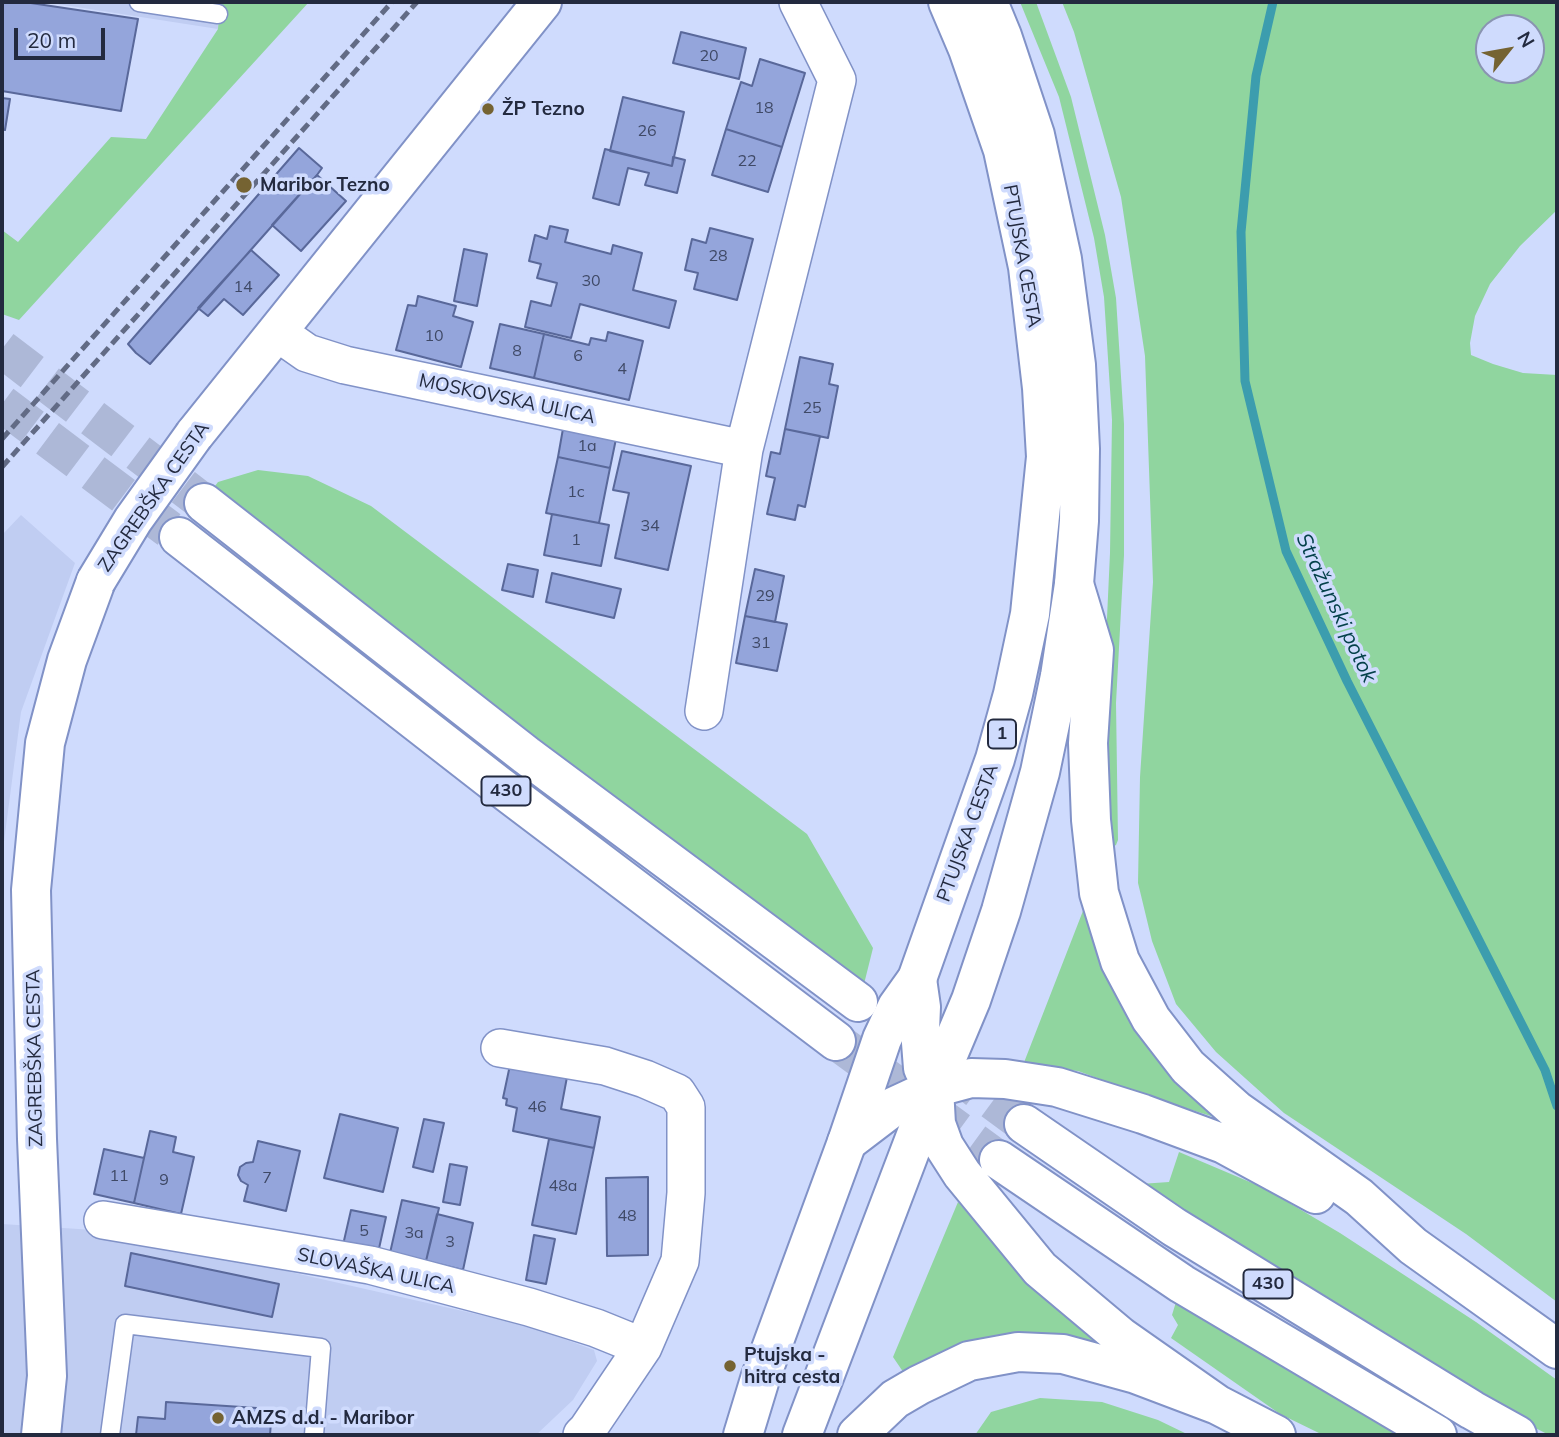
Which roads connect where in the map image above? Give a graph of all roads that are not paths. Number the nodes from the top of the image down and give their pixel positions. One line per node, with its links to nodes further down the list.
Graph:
1 (139, 2): 6 (lane)
2 (542, 2): 7 (main road, ZAGREBŠKA CESTA)
3 (798, 2): 8 (street)
4 (948, 2): 13 (main road, PTUJSKA CESTA / 1)
5 (988, 2): 11 (main road, PTUJSKA CESTA / 1)
6 (218, 14)
7 (277, 332): 8 (street, MOSKOVSKA ULICA); 27 (main road, ZAGREBŠKA CESTA, bridge)
8 (744, 449): 12 (street)
9 (204, 503): 14 (main road, 430)
10 (179, 537): 15 (main road, 430)
11 (1074, 584): 17 (main road, PTUJSKA CESTA / 1); 22 (main road)
12 (704, 711)
13 (917, 979): 17 (main road); 19 (main road, PTUJSKA CESTA / 1)
14 (858, 1002)
15 (836, 1041)
16 (500, 1048): 23 (street)
17 (934, 1088): 19 (main road); 22 (main road); 25 (main road); 31 (main road, PTUJSKA CESTA / 1)
18 (1024, 1124): 35 (main road, 430)
19 (847, 1142): 30 (main road, PTUJSKA CESTA / 1)
20 (999, 1160): 34 (main road, 430)
21 (103, 1220): 23 (street, SLOVAŠKA ULICA)
22 (1413, 1246): 24 (main road)
23 (643, 1347): 26 (street)
24 (1557, 1349)
25 (1218, 1405): 32 (main road); 33 (main road)
26 (586, 1433)
27 (41, 1435)
28 (110, 1435): 29 (lane)
29 (314, 1435)
30 (743, 1435)
31 (802, 1435)
32 (857, 1435)
33 (1276, 1435)
34 (1437, 1435)
35 (1517, 1435)

